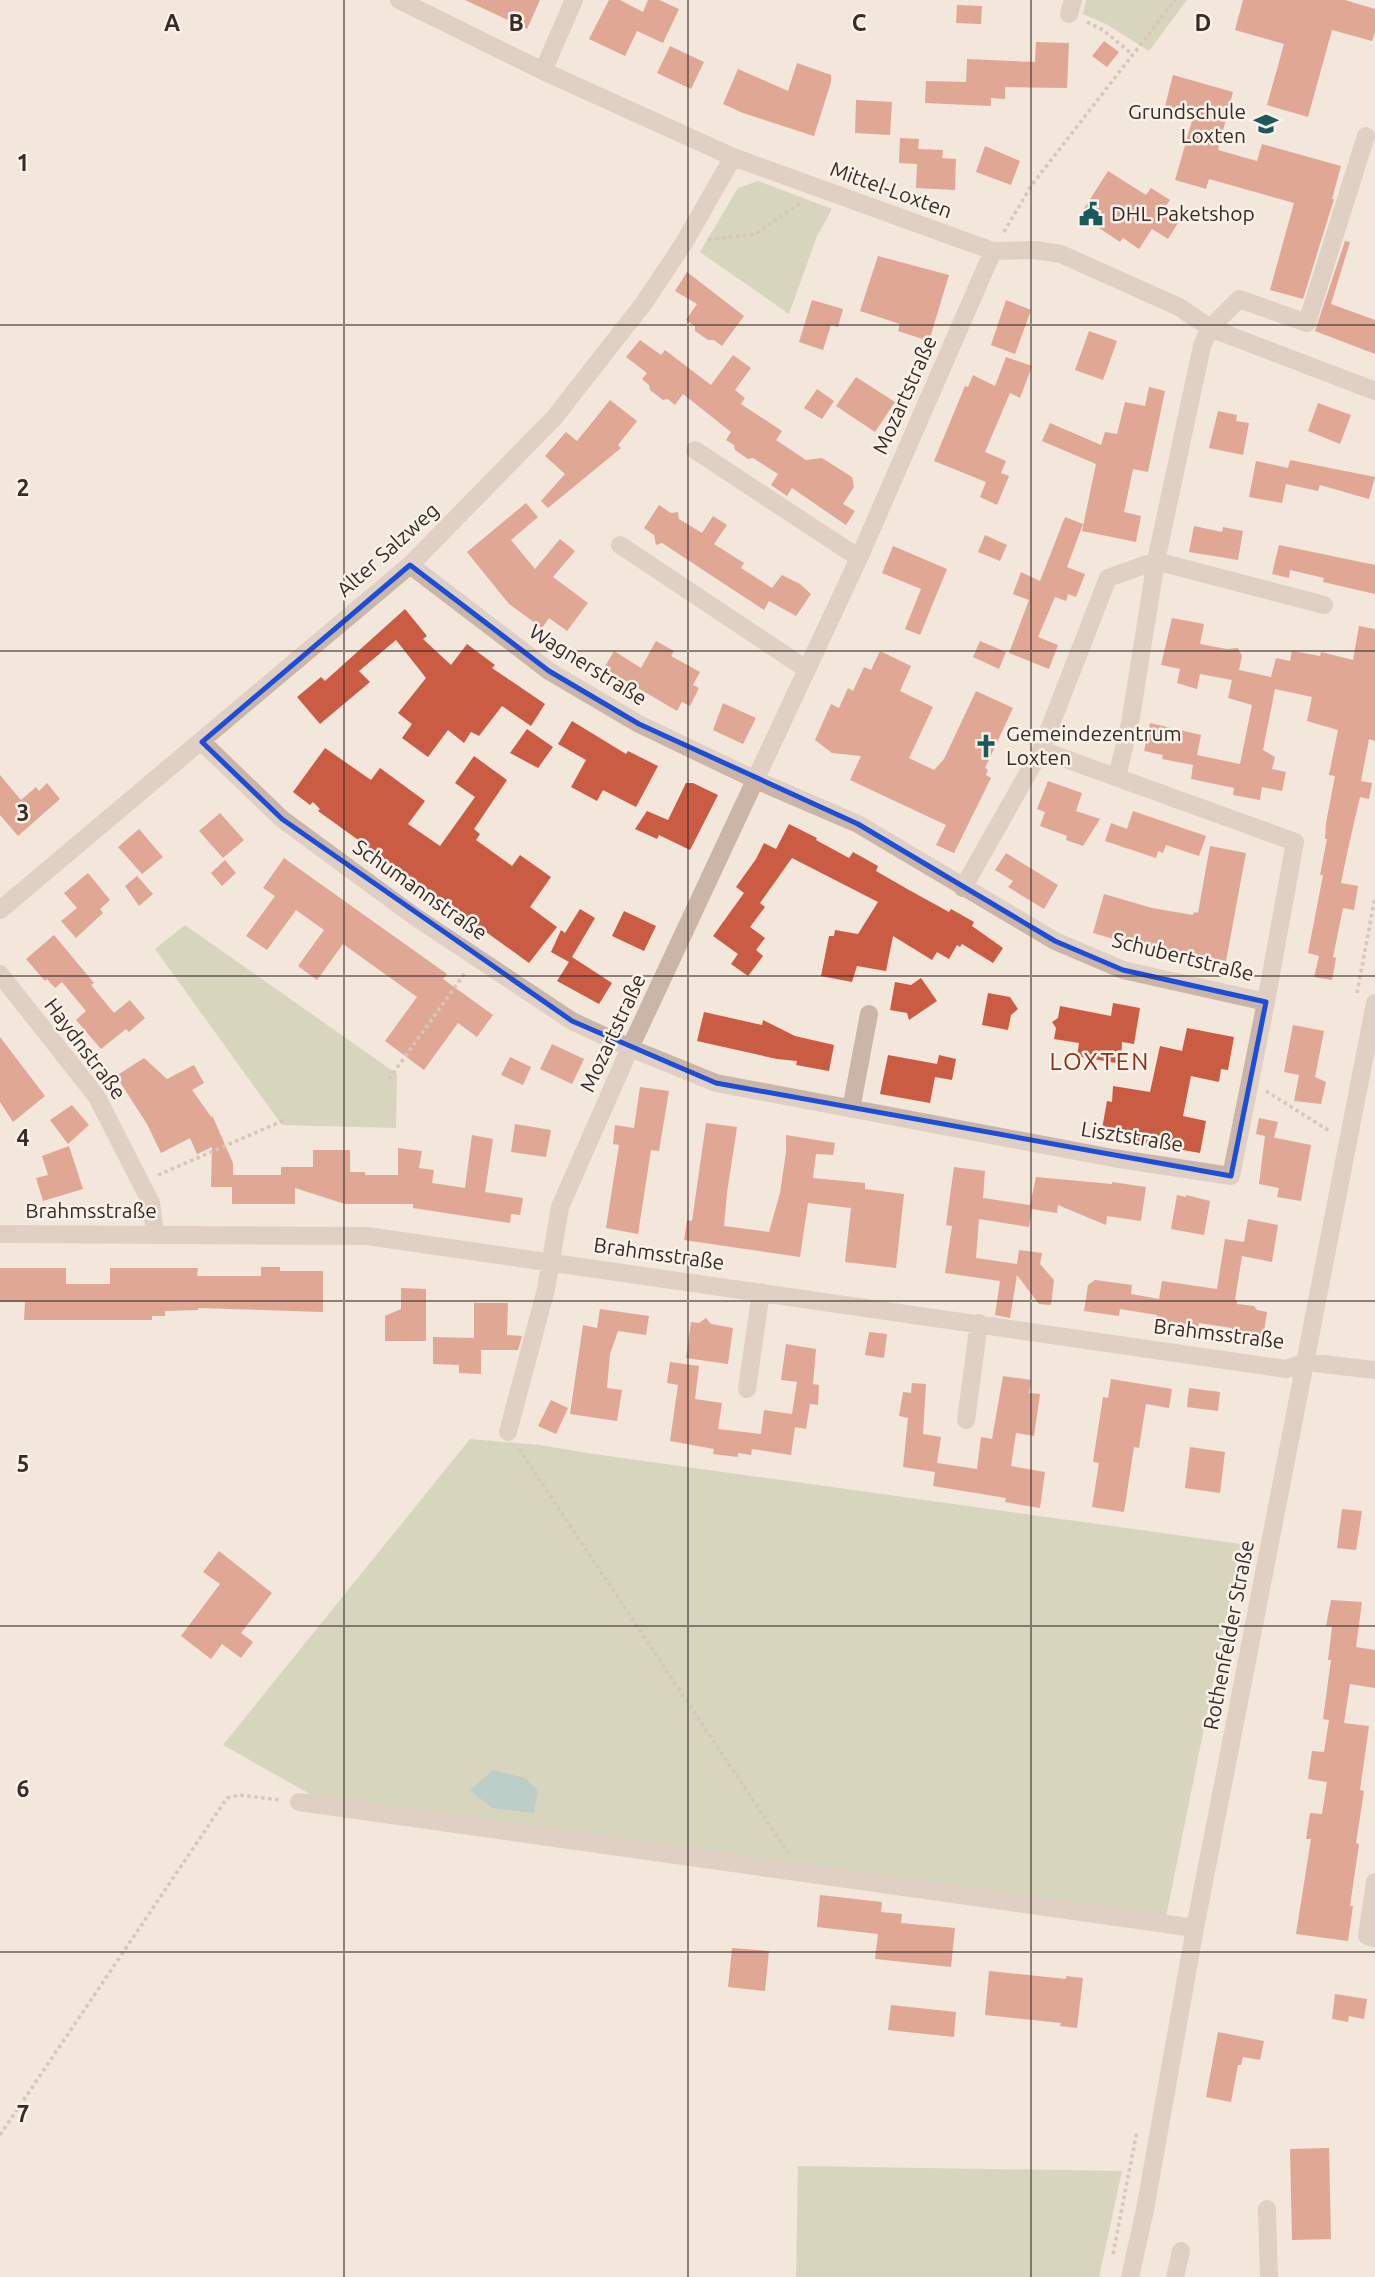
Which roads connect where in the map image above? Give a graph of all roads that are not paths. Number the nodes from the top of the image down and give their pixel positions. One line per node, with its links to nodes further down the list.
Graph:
1 (398, 0): 3 (street, Mittel-Loxten)
2 (575, 0): 3 (street)
3 (543, 71): 5 (street, Mittel-Loxten)
4 (1366, 136): 7 (street)
5 (733, 157): 6 (street, Mittel-Loxten); 13 (street, Alter Salzweg)
6 (993, 251): 7 (street, Mittel-Loxten); 11 (street, Mozartstraße)
7 (1210, 328): 8 (street, Mittel-Loxten); 12 (street)
8 (1375, 391)
9 (695, 450): 11 (street)
10 (620, 545): 15 (street)
11 (859, 558): 15 (street, Mozartstraße)
12 (1156, 561): 14 (street); 17 (street); 18 (street)
13 (411, 565): 16 (street, Alter Salzweg); 19 (street, Wagnerstraße)
14 (1324, 605)
15 (806, 669): 19 (street, Mozartstraße)
16 (202, 742): 21 (street, Alter Salzweg); 26 (street, Schumannstraße)
17 (1041, 750): 18 (street, Schubertstraße); 20 (street)
18 (1117, 777): 23 (street, Schubertstraße)
19 (756, 780): 20 (street, Schubertstraße); 26 (street, Mozartstraße)
20 (963, 888): 23 (street, Schubertstraße)
21 (0, 910)
22 (0, 974): 28 (street, Haydnstraße)
23 (1266, 1002): 27 (street, Lisztstraße)
24 (1375, 1003): 33 (street, Rothenfelder Straße)
25 (869, 1014): 27 (street)
26 (630, 1048): 27 (street, Lisztstraße); 30 (street, Mozartstraße)
27 (851, 1109)
28 (155, 1233): 29 (street, Brahmsstraße); 30 (street, Brahmsstraße)
29 (0, 1234)
30 (550, 1261): 31 (street, Brahmsstraße); 37 (street, Mozartstraße)
31 (761, 1292): 32 (street, Brahmsstraße); 35 (street)
32 (979, 1323): 33 (street, Brahmsstraße); 36 (street)
33 (1306, 1362): 34 (street, Brahmsstraße); 40 (street, Rothenfelder Straße)
34 (1375, 1370)
35 (747, 1389)
36 (965, 1420)
37 (508, 1432)
38 (299, 1802): 40 (street)
39 (1375, 1882): 41 (street)
40 (1195, 1928): 44 (street, Rothenfelder Straße)
41 (1375, 1938)
42 (1267, 2209): 46 (street)
43 (1181, 2251): 45 (street)
44 (1130, 2277)
45 (1175, 2277)
46 (1269, 2277)

